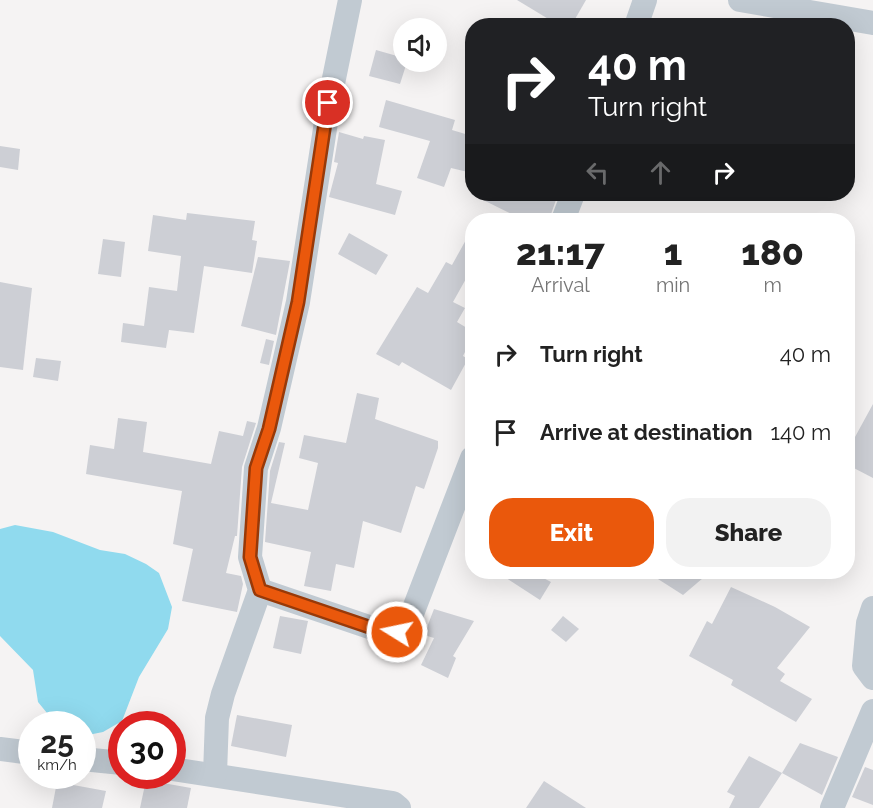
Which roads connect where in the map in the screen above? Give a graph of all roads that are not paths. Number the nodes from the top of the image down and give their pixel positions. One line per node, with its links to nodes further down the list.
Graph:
1 (350, 0): 9 (street)
2 (645, 0): 4 (street)
3 (740, 0): 5 (street)
4 (639, 18)
5 (844, 18)
6 (855, 20): 7 (street)
7 (873, 23)
8 (465, 476): 9 (street)
9 (260, 590): 16 (street)
10 (873, 608): 11 (street)
11 (873, 678)
12 (873, 711): 18 (street)
13 (0, 749): 14 (street)
14 (18, 751)
15 (186, 771): 16 (street)
16 (215, 774): 17 (street)
17 (399, 808)
18 (832, 808)

